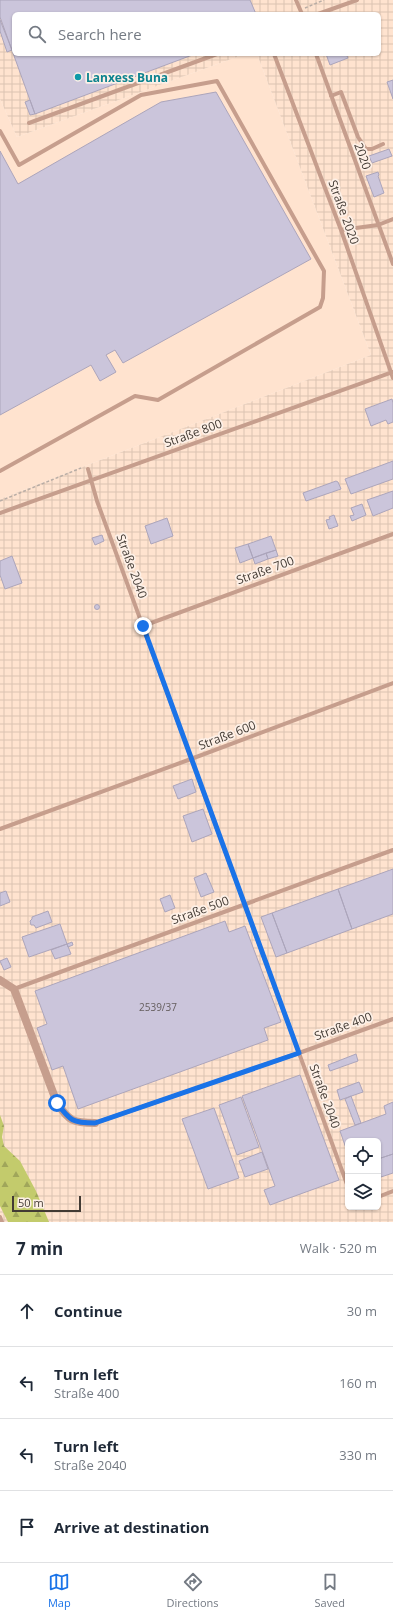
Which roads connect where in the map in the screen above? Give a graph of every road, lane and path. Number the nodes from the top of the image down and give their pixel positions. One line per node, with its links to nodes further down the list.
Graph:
1 (296, 0): 4 (lane)
2 (324, 0): 4 (path)
3 (357, 0): 5 (lane)
4 (301, 12)
5 (324, 12)
6 (212, 56): 10 (lane)
7 (275, 56): 15 (lane, Straße 2020)
8 (317, 56): 9 (lane, 2020)
9 (330, 96): 12 (lane); 14 (lane, 2020)
10 (29, 123)
11 (0, 130): 20 (lane)
12 (384, 144)
13 (393, 219): 14 (lane)
14 (378, 225): 15 (lane); 16 (lane, 2020)
15 (341, 230): 17 (lane, Straße 2020)
16 (393, 264)
17 (392, 373): 18 (lane, Straße 2020); 21 (lane, Straße 800)
18 (393, 378)
19 (88, 469): 21 (lane, Straße 2040); 22 (path)
20 (0, 470)
21 (91, 480): 23 (lane, Straße 800); 25 (lane, Straße 2040)
22 (0, 501)
23 (0, 513)
24 (393, 534): 25 (lane, Straße 700)
25 (143, 626): 27 (lane, Straße 2040)
26 (393, 683): 27 (lane, Straße 600)
27 (191, 759): 28 (lane, Straße 600); 30 (lane, Straße 2040)
28 (0, 829)
29 (393, 850): 30 (lane, Straße 500)
30 (245, 904): 32 (lane, Straße 500); 34 (lane, Straße 2040)
31 (0, 980): 32 (street)
32 (14, 989): 35 (street)
33 (393, 1019): 34 (lane, Straße 400)
34 (299, 1053): 35 (lane, Straße 400); 36 (lane, Straße 2040)
35 (95, 1123)
36 (345, 1179)
37 (393, 1192): 38 (lane)
38 (381, 1196)
39 (0, 1217): 40 (lane)
40 (2, 1222)

